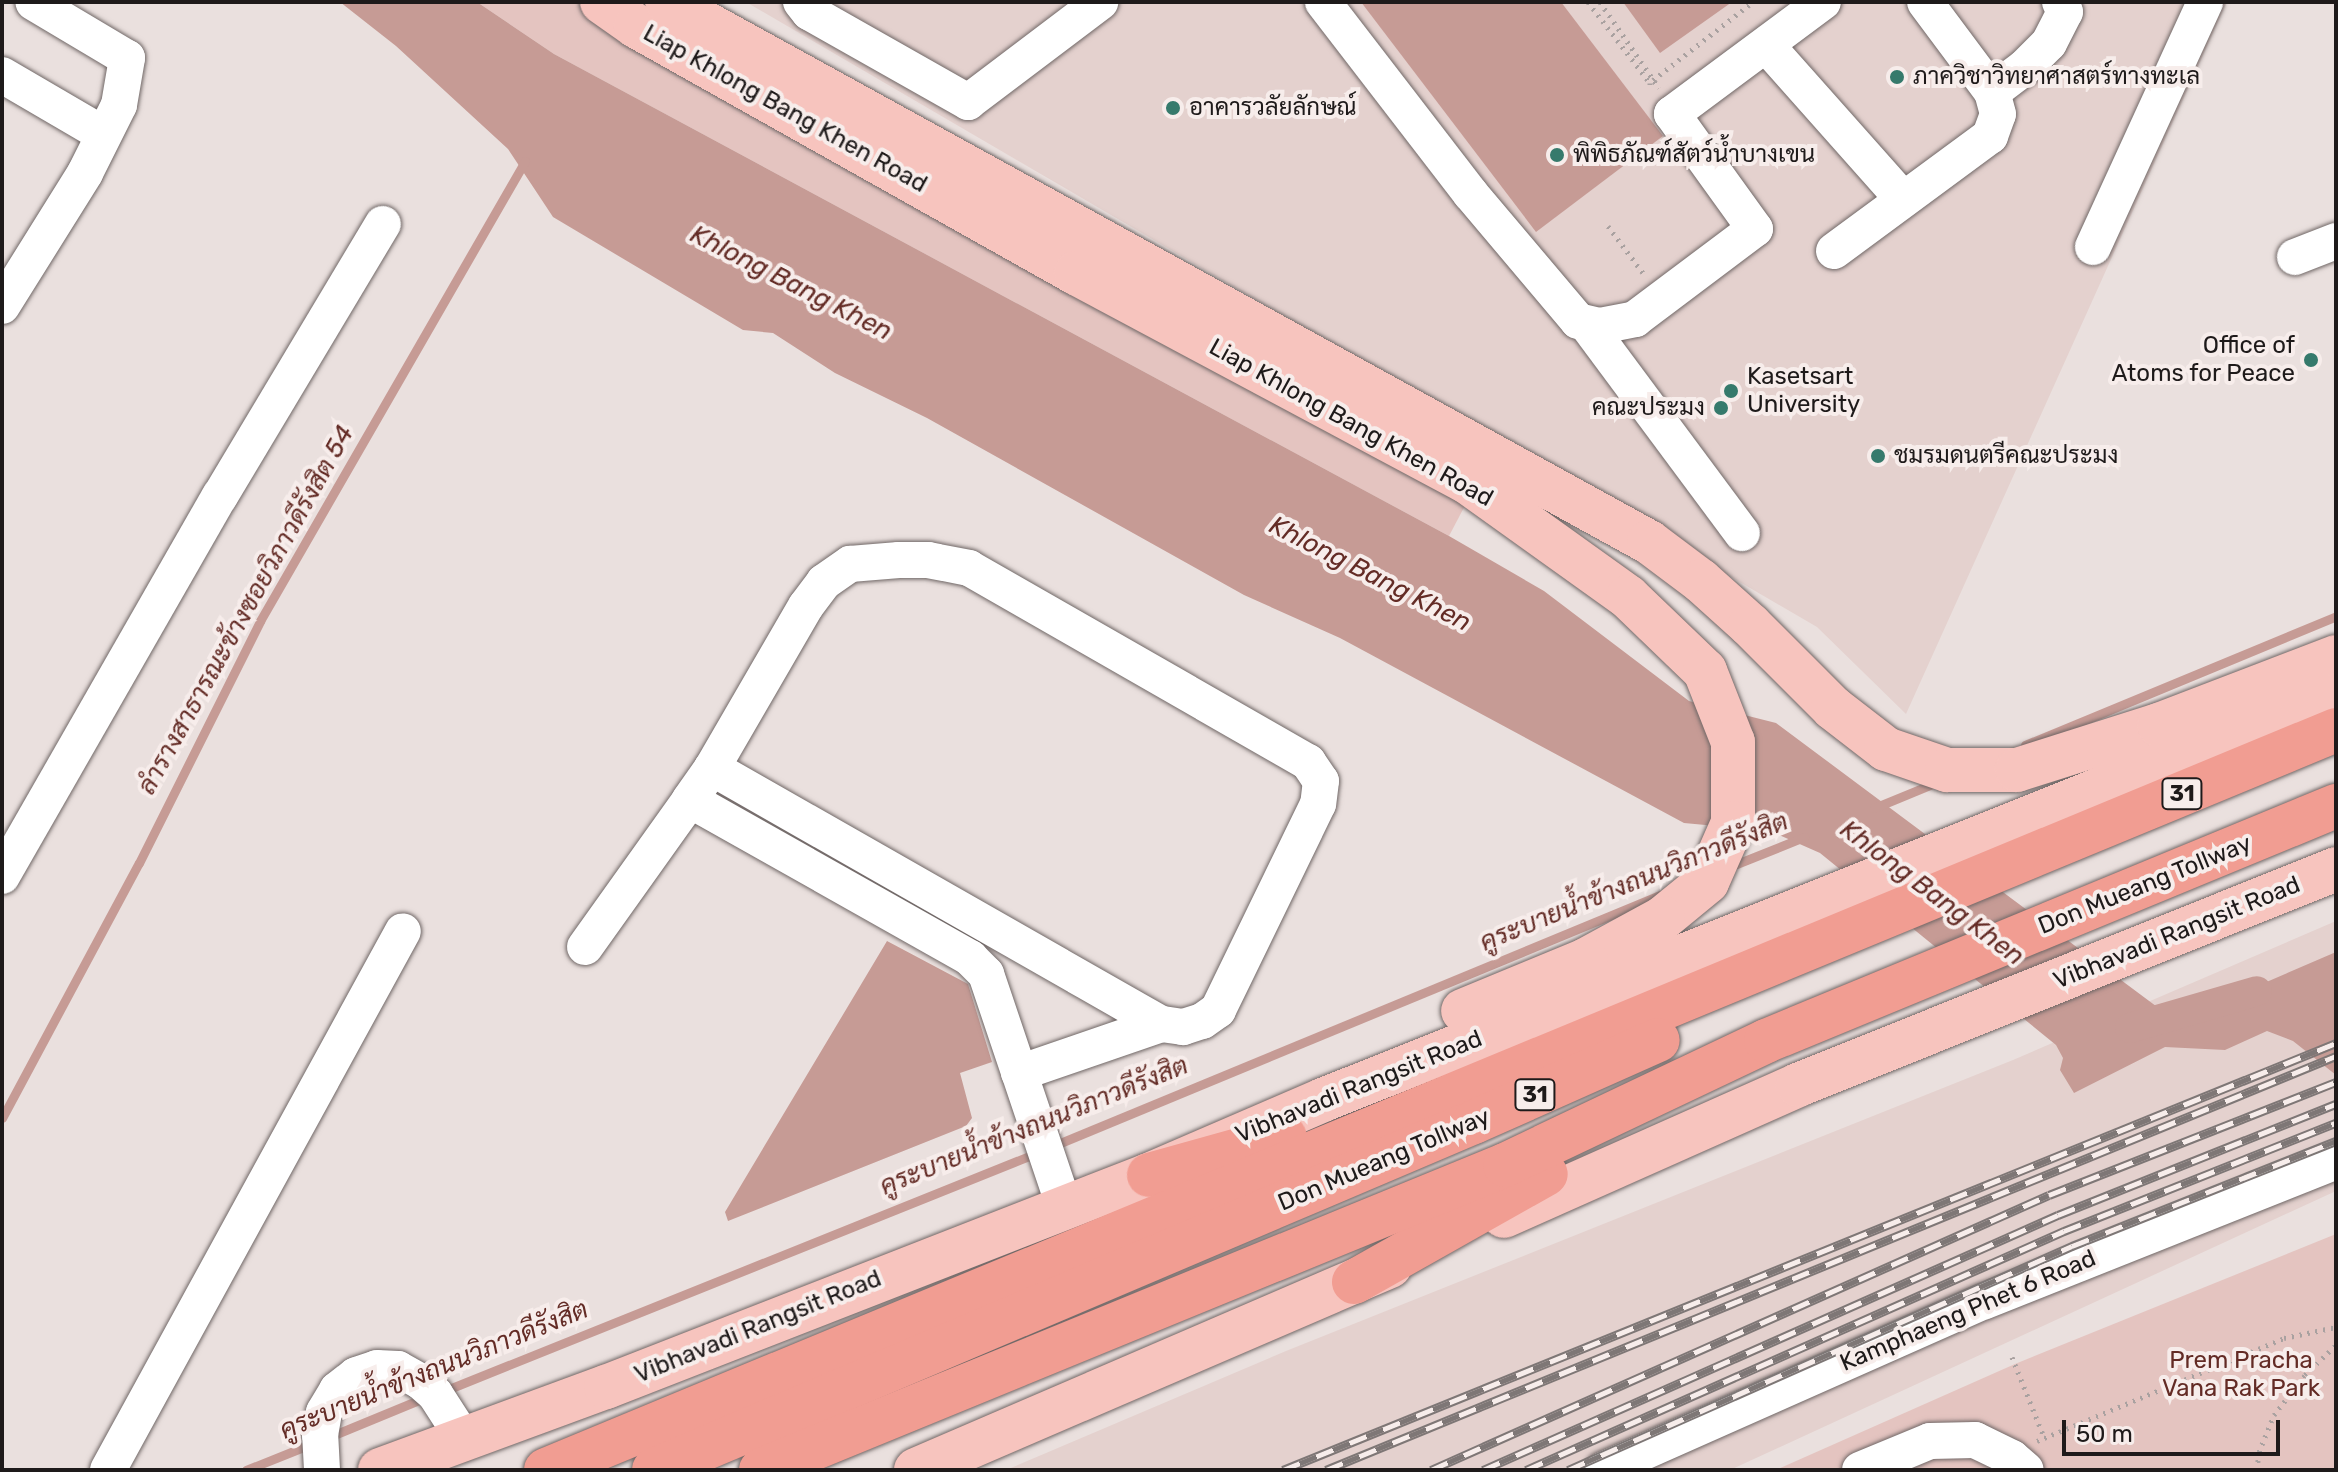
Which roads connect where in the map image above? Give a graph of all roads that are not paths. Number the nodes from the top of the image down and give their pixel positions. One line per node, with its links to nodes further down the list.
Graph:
1 (33, 2): 14 (street)
2 (602, 2): 42 (main road, Liap Khlong Bang Khen Road)
3 (667, 2): 24 (main road, Liap Khlong Bang Khen Road)
4 (801, 2): 10 (street)
5 (1323, 2): 22 (street)
6 (1823, 2): 11 (street)
7 (1925, 2): 13 (street)
8 (2060, 2): 13 (street)
9 (2205, 2): 18 (street)
10 (1095, 4)
11 (1767, 46): 15 (street); 22 (street)
12 (2, 75): 14 (street)
13 (1992, 92): 15 (street)
14 (103, 134): 21 (street)
15 (1903, 199): 19 (street)
16 (383, 224): 34 (street)
17 (2336, 241): 20 (street)
18 (2093, 247)
19 (1834, 251)
20 (2295, 257)
21 (2, 306)
22 (1588, 326): 23 (street)
23 (1742, 533)
24 (2336, 657)
25 (2336, 695): 32 (main road, Vibhavadi Rangsit Road / 31)
26 (2336, 730): 32 (highway, Vibhavadi Rangsit Road / 31)
27 (2336, 758): 55 (highway, Don Mueang Tollway / 31)
28 (712, 768): 29 (street); 39 (street); 39 (street)
29 (690, 800): 37 (street); 40 (street)
30 (2336, 806): 56 (highway, Don Mueang Tollway / 31)
31 (2336, 834): 36 (highway, Vibhavadi Rangsit Road)
32 (2012, 844): 41 (highway, Vibhavadi Rangsit Road / 31); 42 (main road, Vibhavadi Rangsit Road / 31)
33 (2336, 869): 36 (main road, Vibhavadi Rangsit Road)
34 (2, 876)
35 (403, 931): 52 (street)
36 (2134, 932): 38 (highway, Vibhavadi Rangsit Road)
37 (585, 947)
38 (1976, 995): 43 (highway, Vibhavadi Rangsit Road); 47 (main road, Vibhavadi Rangsit Road)
39 (1161, 1024): 40 (street)
40 (1019, 1073): 46 (street)
41 (1481, 1081): 45 (highway); 54 (highway, Vibhavadi Rangsit Road / 31)
42 (1323, 1100): 45 (main road, Vibhavadi Rangsit Road / 31)
43 (1586, 1151): 47 (highway); 57 (highway, Vibhavadi Rangsit Road)
44 (2336, 1161): 50 (street, Kamphaeng Phet 6 Road)
45 (1149, 1175): 46 (main road, Vibhavadi Rangsit Road / 31)
46 (1058, 1188): 49 (main road, Vibhavadi Rangsit Road / 31)
47 (1354, 1282): 58 (main road, Vibhavadi Rangsit Road)
48 (322, 1449): 49 (street)
49 (455, 1455): 53 (main road)
50 (1624, 1466)
51 (2021, 1466): 59 (street)
52 (108, 1470)
53 (380, 1470)
54 (546, 1470)
55 (654, 1470)
56 (761, 1470)
57 (839, 1470)
58 (916, 1470)
59 (1860, 1470)

